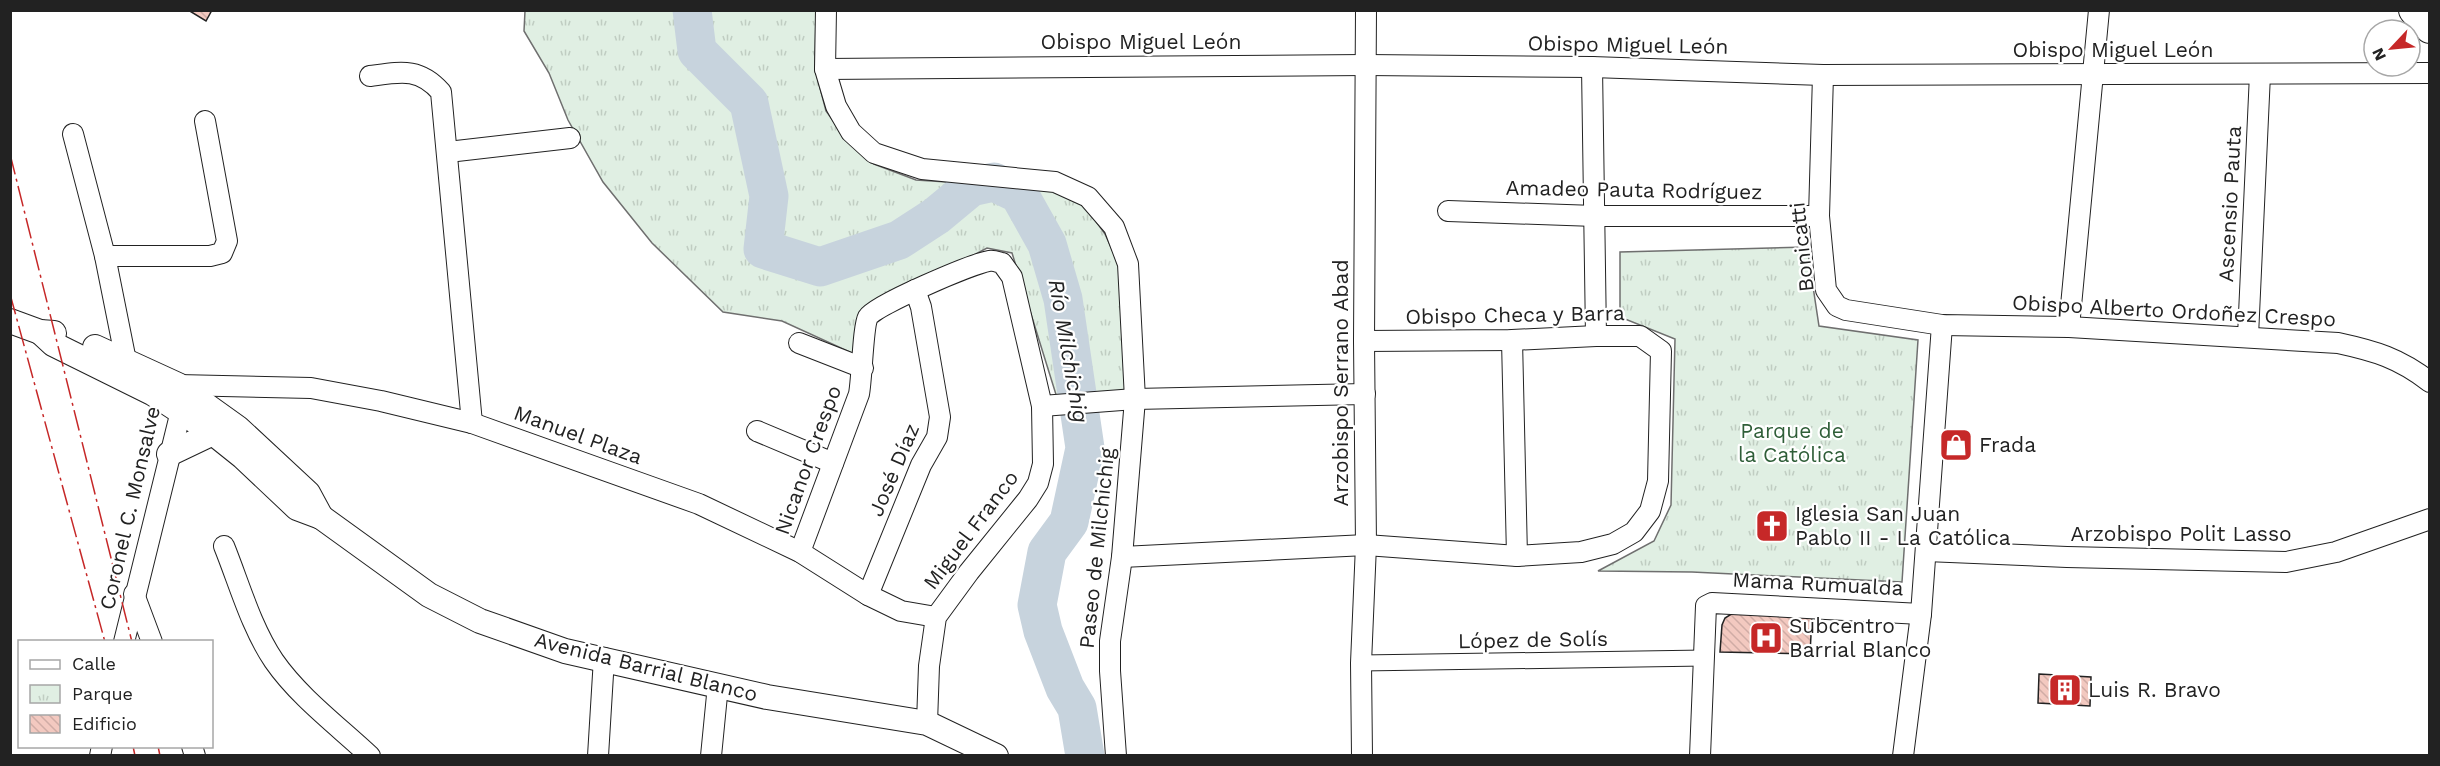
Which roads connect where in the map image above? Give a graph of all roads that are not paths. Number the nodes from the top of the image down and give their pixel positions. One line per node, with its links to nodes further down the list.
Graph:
1 (826, 10): 8 (street, Paseo de Milchichig)
2 (1366, 10): 6 (street, Arzobispo Serrano Abad)
3 (2099, 10): 10 (street)
4 (2414, 10): 5 (main road)
5 (2430, 28)
6 (1365, 64): 7 (street, Obispo Miguel León); 8 (street, Obispo Miguel León); 31 (street, Arzobispo Serrano Abad)
7 (1592, 67): 12 (street, Obispo Miguel León); 19 (street)
8 (825, 69): 38 (street, Paseo de Milchichig)
9 (2430, 73): 11 (street, Obispo Miguel León)
10 (2095, 74): 11 (street, Obispo Miguel León); 12 (street, Obispo Miguel León); 26 (street)
11 (2260, 74): 29 (street, Ascensio Pauta)
12 (1823, 75): 20 (street, Bonicatti)
13 (370, 76): 17 (street)
14 (205, 121): 21 (street)
15 (74, 134): 21 (street)
16 (570, 138): 17 (street)
17 (448, 153): 41 (street)
18 (1448, 211): 19 (street, Amadeo Pauta Rodríguez)
19 (1595, 216): 20 (street, Amadeo Pauta Rodríguez); 28 (street)
20 (1819, 216): 25 (street, Bonicatti)
21 (105, 256): 33 (street)
22 (915, 290): 23 (street, Miguel Franco); 39 (street, Miguel Franco); 55 (street, José Díaz)
23 (870, 313): 34 (street, Nicanor Crespo)
24 (10, 321): 27 (street, Avenida Barrial Blanco)
25 (1942, 324): 26 (street, Obispo Alberto Ordoñez Crespo); 50 (street)
26 (2069, 327): 29 (street, Obispo Alberto Ordoñez Crespo)
27 (40, 332): 33 (street, Avenida Barrial Blanco); 40 (street, Avenida Barrial Blanco)
28 (1596, 336): 30 (street, Obispo Checa y Barra); 52 (street, Obispo Checa y Barra)
29 (2248, 336): 35 (street, Obispo Alberto Ordoñez Crespo)
30 (1512, 340): 31 (street, Obispo Checa y Barra); 52 (street)
31 (1364, 341): 37 (street, Arzobispo Serrano Abad)
32 (799, 343): 34 (street)
33 (126, 361): 36 (street, Avenida Barrial Blanco)
34 (863, 368): 45 (street, Nicanor Crespo)
35 (2430, 382)
36 (178, 385): 40 (street, Coronel C. Monsalve); 41 (street, Manuel Plaza); 46 (street, Avenida Barrial Blanco)
37 (1365, 394): 38 (street); 48 (street, Arzobispo Serrano Abad)
38 (1135, 399): 39 (street); 53 (street, Paseo de Milchichig)
39 (1051, 405): 57 (street, Miguel Franco)
40 (181, 411): 43 (street, Avenida Barrial Blanco); 44 (street, Coronel C. Monsalve)
41 (472, 423): 51 (street, Manuel Plaza)
42 (757, 430): 45 (street)
43 (213, 433): 44 (street); 46 (street, Avenida Barrial Blanco)
44 (169, 454): 54 (street, Coronel C. Monsalve)
45 (833, 463): 51 (street, Nicanor Crespo)
46 (321, 517): 60 (street, Avenida Barrial Blanco)
47 (2430, 519): 50 (street, Arzobispo Polit Lasso)
48 (1366, 545): 52 (street); 53 (street); 62 (street, Arzobispo Serrano Abad)
49 (224, 546): 65 (street)
50 (1926, 551): 56 (street)
51 (800, 552): 55 (street, Manuel Plaza)
52 (1517, 556)
53 (1122, 557): 69 (street, Paseo de Milchichig)
54 (134, 594): 58 (street, Coronel C. Monsalve); 59 (street)
55 (868, 595): 57 (street, Manuel Plaza)
56 (1921, 614): 61 (street, Mama Rumualda); 72 (street)
57 (936, 617): 64 (street, Miguel Franco)
58 (124, 640)
59 (151, 640)
60 (604, 658): 63 (street, Avenida Barrial Blanco); 66 (street)
61 (1706, 658): 62 (street, López de Solís); 71 (street)
62 (1361, 663): 70 (street, Arzobispo Serrano Abad)
63 (718, 685): 64 (street, Avenida Barrial Blanco); 67 (street)
64 (927, 723): 68 (street, Avenida Barrial Blanco)
65 (370, 756)
66 (598, 756)
67 (711, 756)
68 (996, 756)
69 (1116, 756)
70 (1362, 756)
71 (1700, 756)
72 (1903, 756)

